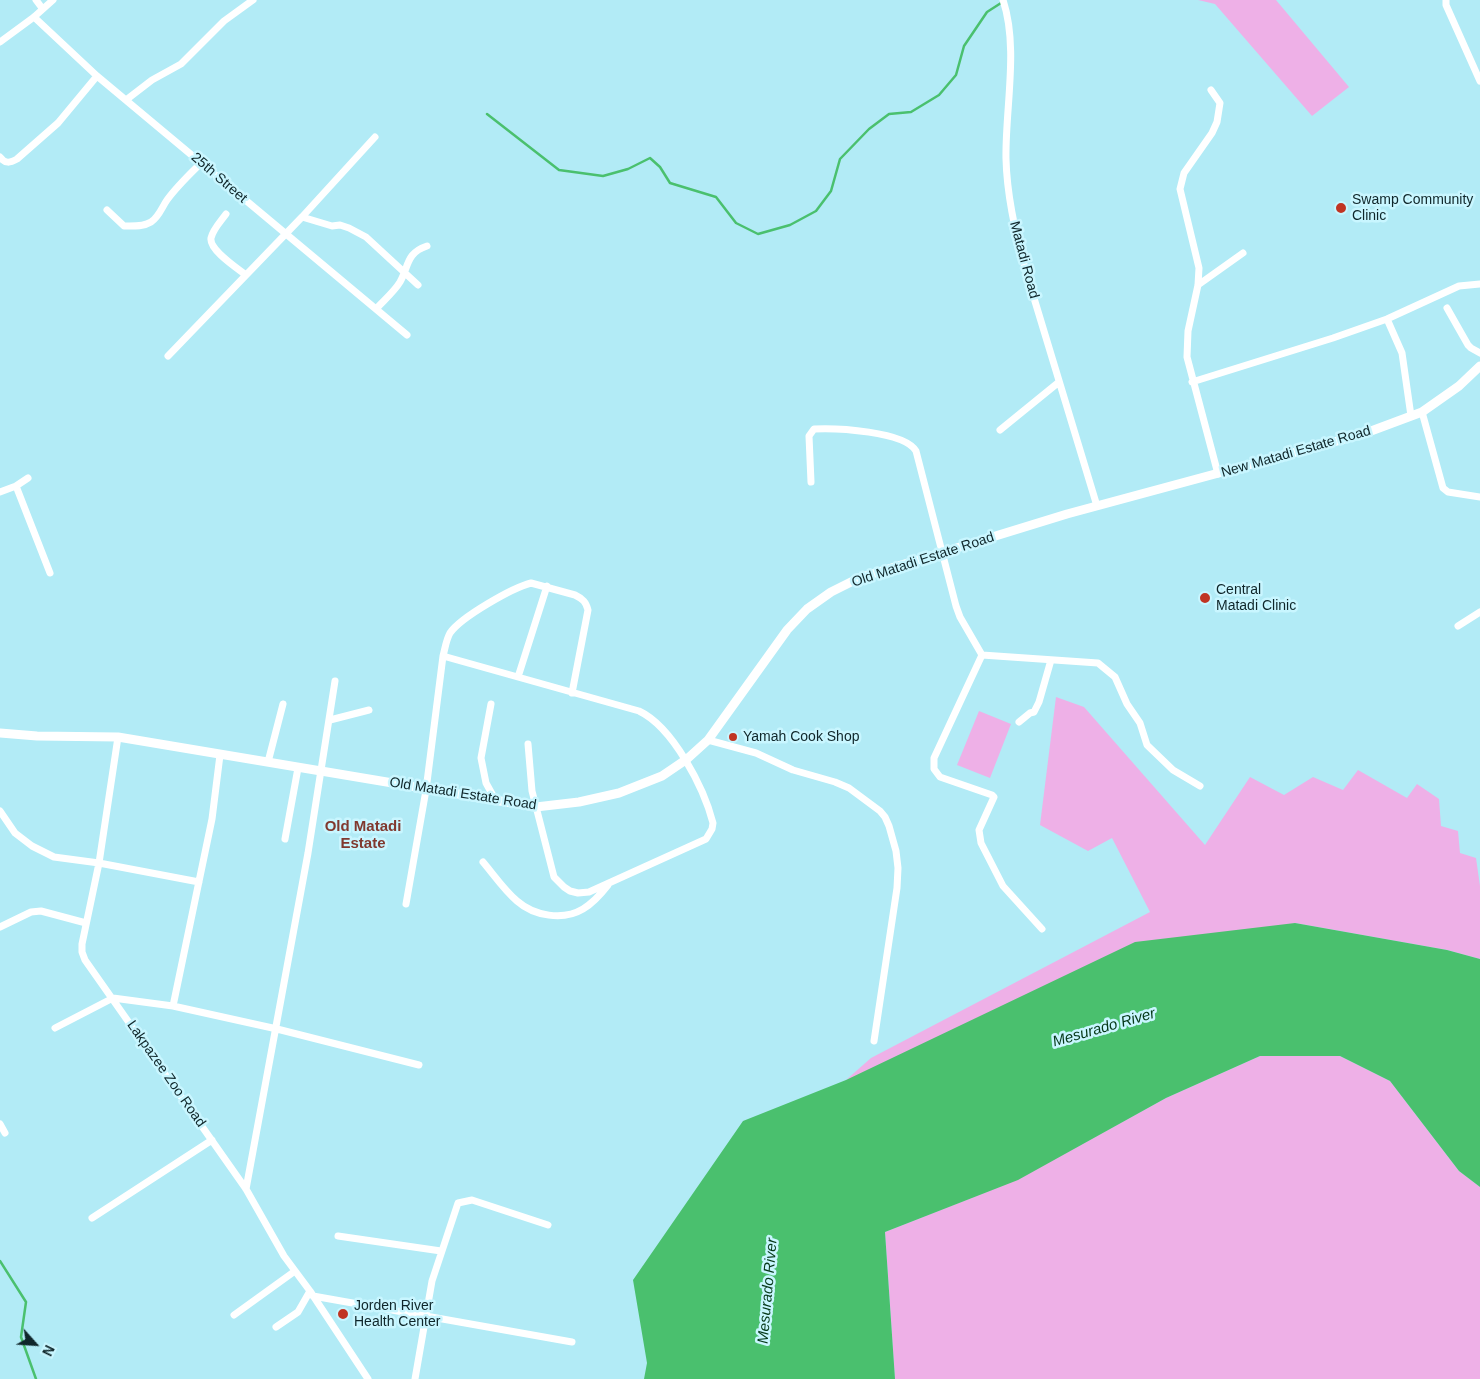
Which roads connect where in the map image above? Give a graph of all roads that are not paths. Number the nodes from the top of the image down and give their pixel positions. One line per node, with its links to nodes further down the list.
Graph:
1 (36, 0): 6 (street)
2 (53, 0): 6 (street)
3 (253, 0): 12 (street)
4 (1446, 0): 10 (street)
5 (1004, 3): 34 (street, Matadi Road)
6 (42, 8): 7 (street)
7 (34, 17): 8 (street); 9 (street, 25th Street)
8 (0, 42)
9 (96, 76): 12 (street, 25th Street); 14 (street)
10 (1480, 81)
11 (1211, 90): 26 (street)
12 (126, 100): 15 (street, 25th Street)
13 (375, 137): 18 (street)
14 (0, 157)
15 (202, 162): 16 (street); 19 (street, 25th Street)
16 (107, 210)
17 (226, 214): 23 (street)
18 (302, 217): 19 (street); 22 (street)
19 (285, 234): 23 (street); 28 (street, 25th Street)
20 (427, 246): 22 (street)
21 (1243, 253): 26 (street)
22 (404, 271): 25 (street); 28 (street)
23 (246, 276): 32 (street)
24 (1480, 284): 29 (street)
25 (418, 285)
26 (1198, 285): 35 (street)
27 (1447, 308): 31 (street)
28 (376, 309): 30 (street, 25th Street)
29 (1388, 319): 35 (street); 37 (street)
30 (407, 335)
31 (1480, 353)
32 (168, 356)
33 (1480, 366): 36 (street, New Matadi Estate Road)
34 (1059, 382): 38 (street); 45 (street, Matadi Road)
35 (1192, 382): 39 (street)
36 (1422, 412): 37 (street, New Matadi Estate Road); 44 (street)
37 (1411, 416): 39 (street, New Matadi Estate Road)
38 (1000, 430)
39 (1218, 474): 45 (street, New Matadi Estate Road)
40 (28, 478): 42 (street)
41 (811, 482): 46 (street)
42 (16, 486): 43 (street); 47 (street)
43 (0, 492)
44 (1480, 496)
45 (1097, 506): 46 (street, Old Matadi Estate Road)
46 (943, 552): 51 (street); 64 (street, Old Matadi Estate Road)
47 (50, 573)
48 (547, 586): 52 (street); 54 (street); 56 (street)
49 (1480, 612): 50 (street)
50 (1458, 626)
51 (982, 655): 53 (street); 84 (street)
52 (444, 656): 54 (street); 72 (street)
53 (1051, 660): 61 (street); 71 (street)
54 (518, 677): 56 (street)
55 (335, 681): 60 (street)
56 (572, 692): 67 (street)
57 (283, 704): 68 (street)
58 (491, 704): 73 (street)
59 (368, 710): 60 (street)
60 (330, 720): 70 (street)
61 (1019, 722)
62 (0, 733): 63 (street, Old Matadi Estate Road)
63 (118, 737): 66 (street, Old Matadi Estate Road); 78 (street, Lakpazee Zoo Road)
64 (708, 740): 67 (street, Old Matadi Estate Road); 89 (street)
65 (528, 744): 74 (street)
66 (220, 755): 68 (street, Old Matadi Estate Road); 79 (street)
67 (687, 759): 74 (street, Old Matadi Estate Road); 80 (street)
68 (268, 762): 69 (street, Old Matadi Estate Road)
69 (298, 768): 70 (street, Old Matadi Estate Road); 76 (street)
70 (322, 770): 72 (street, Old Matadi Estate Road); 88 (street)
71 (1200, 786)
72 (426, 790): 73 (street, Old Matadi Estate Road); 81 (street)
73 (496, 801): 74 (street, Old Matadi Estate Road)
74 (536, 808): 80 (street)
75 (1, 816): 78 (street)
76 (285, 840)
77 (483, 862): 80 (street)
78 (99, 863): 79 (street); 82 (street, Lakpazee Zoo Road)
79 (199, 882): 86 (street)
80 (610, 883)
81 (406, 904)
82 (86, 923): 83 (street); 85 (street, Lakpazee Zoo Road)
83 (0, 927)
84 (1042, 929)
85 (112, 998): 86 (street); 87 (street); 93 (street, Lakpazee Zoo Road)
86 (173, 1006): 88 (street)
87 (55, 1028)
88 (276, 1029): 90 (street); 94 (street)
89 (874, 1041)
90 (419, 1065)
91 (0, 1124): 92 (street)
92 (5, 1133)
93 (212, 1140): 94 (street, Lakpazee Zoo Road); 95 (street)
94 (246, 1189): 99 (street, Lakpazee Zoo Road)
95 (92, 1218)
96 (548, 1225): 98 (street)
97 (338, 1236): 98 (street)
98 (441, 1251): 102 (street)
99 (295, 1271): 100 (street, Lakpazee Zoo Road); 101 (street)
100 (311, 1293): 102 (street); 103 (street); 105 (street, Lakpazee Zoo Road)
101 (234, 1315)
102 (425, 1316): 104 (street); 106 (street)
103 (276, 1327)
104 (572, 1342)
105 (368, 1379)
106 (415, 1379)

